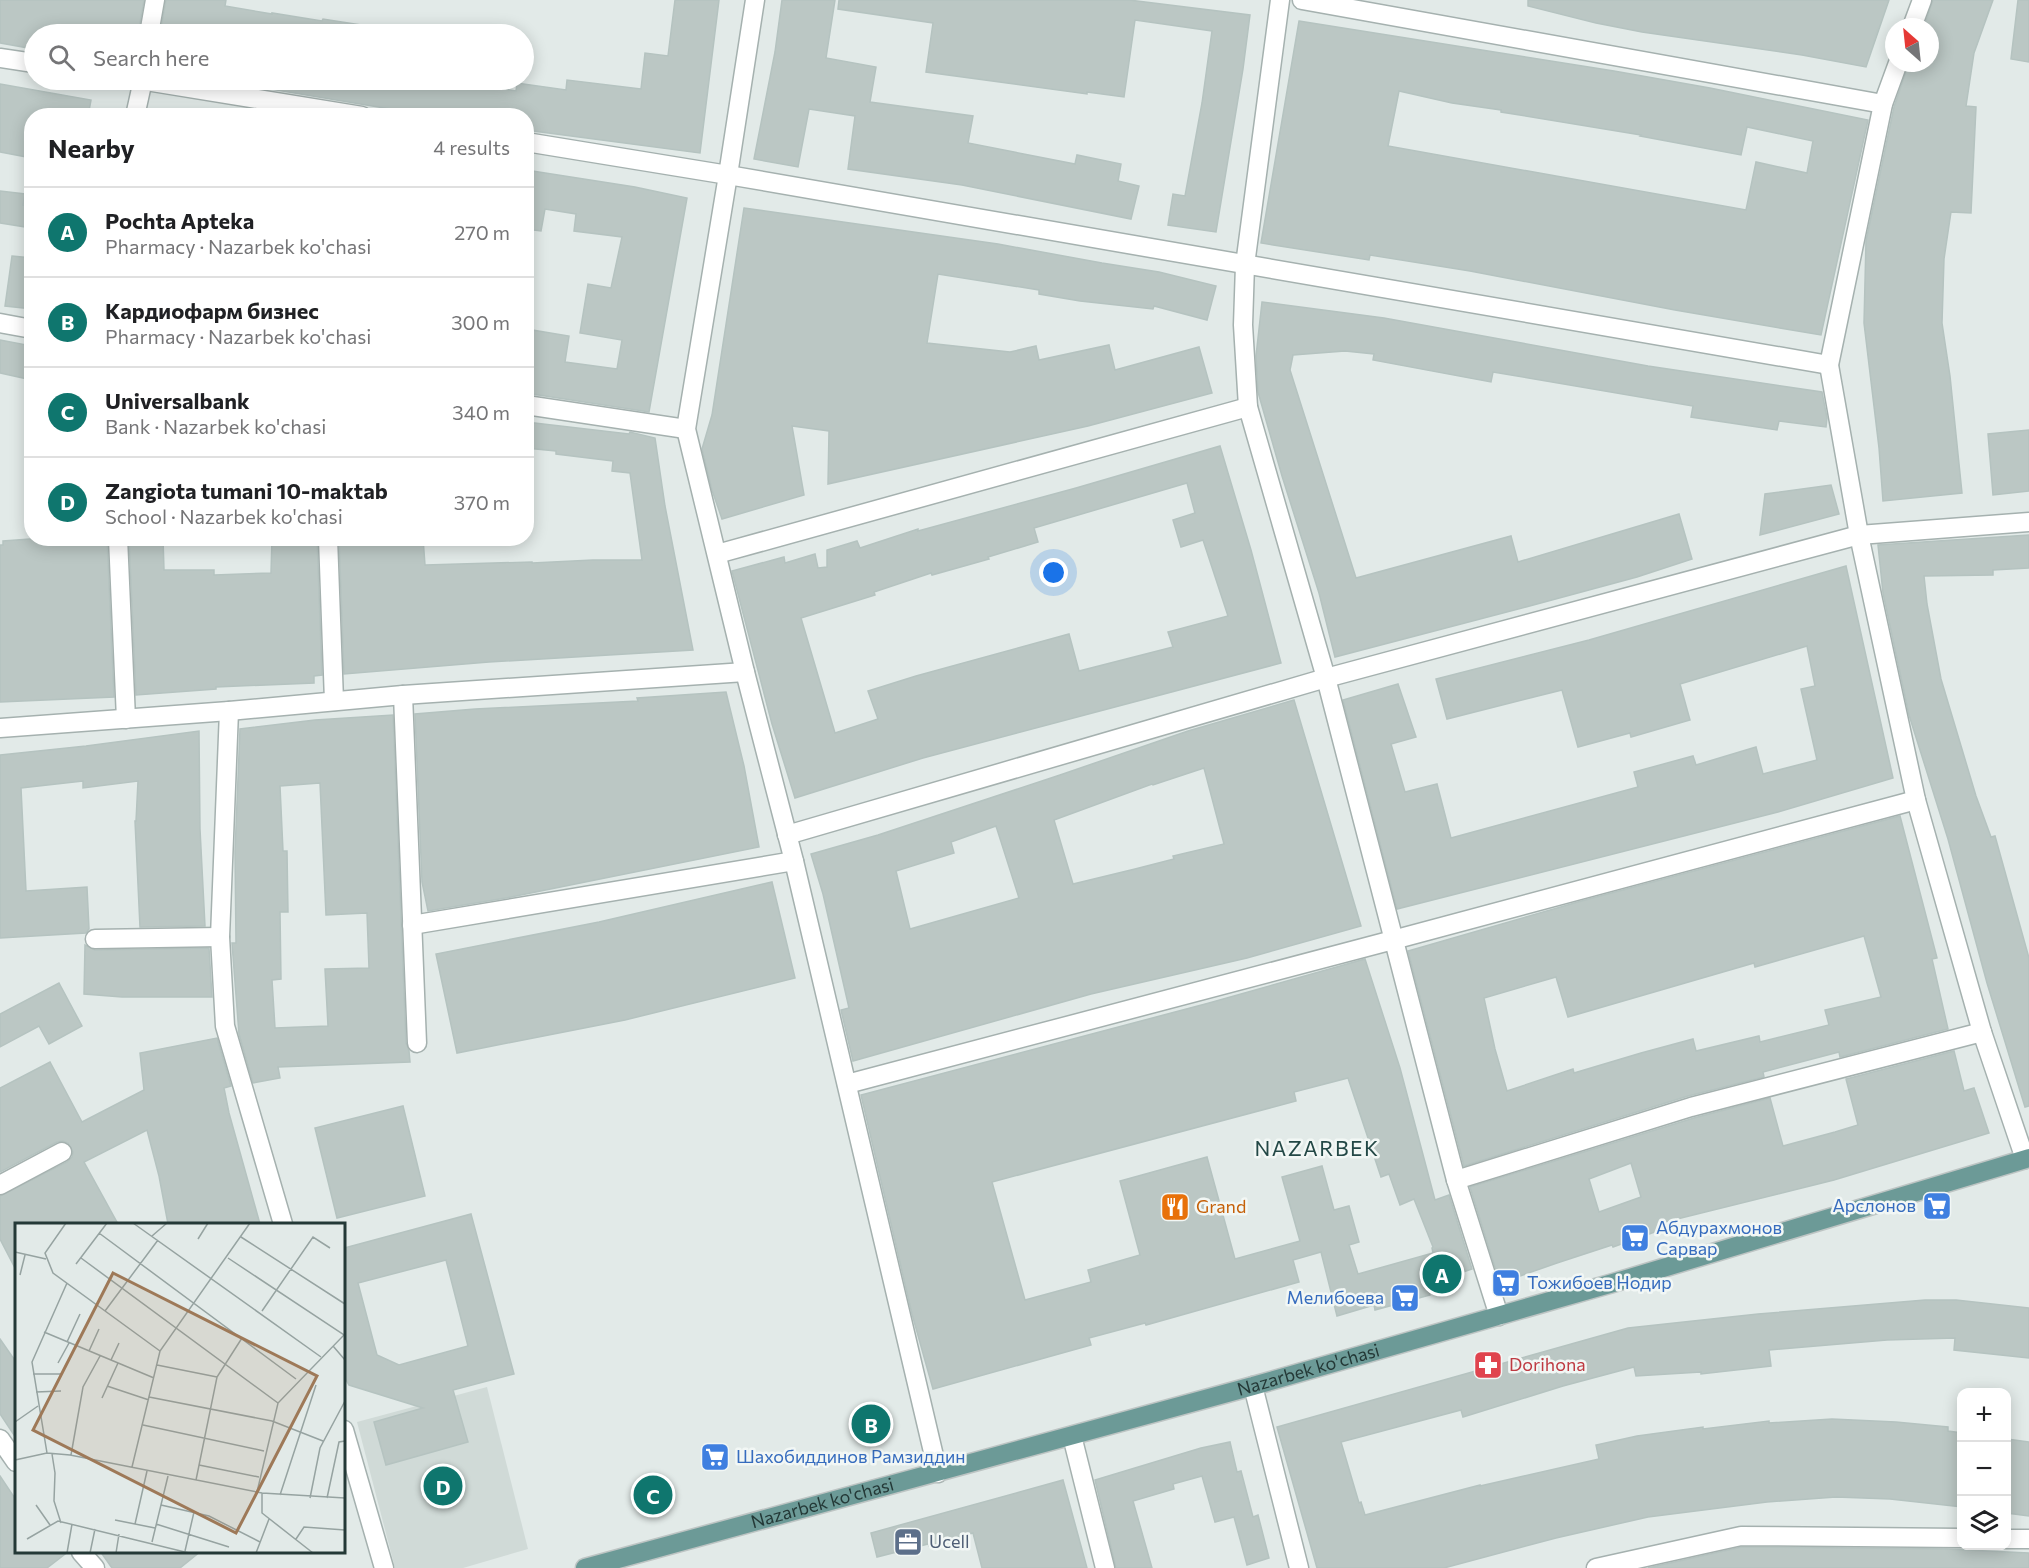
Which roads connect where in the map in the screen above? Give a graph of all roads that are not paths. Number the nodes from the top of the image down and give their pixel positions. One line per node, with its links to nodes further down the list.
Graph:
1 (154, 0): 7 (street)
2 (755, 0): 17 (street)
3 (1280, 0): 18 (street)
4 (1302, 0): 13 (street)
5 (1922, 0): 6 (street)
6 (1915, 18)
7 (150, 24)
8 (0, 58): 9 (street)
9 (24, 62)
10 (1895, 72): 13 (street)
11 (140, 90): 14 (street)
12 (203, 90): 15 (street)
13 (1883, 104): 21 (street)
14 (137, 108)
15 (313, 108)
16 (534, 143): 17 (street)
17 (728, 175): 18 (street); 24 (street)
18 (1245, 265): 21 (street); 23 (street)
19 (0, 323): 20 (street)
20 (24, 328)
21 (1829, 365): 26 (street)
22 (534, 406): 24 (street)
23 (1248, 407): 29 (street); 31 (street)
24 (686, 429): 29 (street)
25 (2029, 522): 26 (street)
26 (1858, 535): 31 (street); 37 (street)
27 (118, 546): 35 (street)
28 (328, 546): 33 (street)
29 (717, 554): 30 (street)
30 (745, 672): 32 (street); 38 (street)
31 (1326, 678): 38 (street); 43 (street)
32 (403, 695): 33 (street); 40 (street)
33 (334, 701): 34 (street)
34 (230, 711): 35 (street); 41 (street)
35 (126, 719): 36 (street)
36 (0, 728)
37 (1916, 800): 43 (street); 44 (street)
38 (788, 835): 39 (street)
39 (794, 861): 40 (street); 46 (street)
40 (412, 926): 45 (street)
41 (220, 937): 42 (street); 51 (street)
42 (95, 939)
43 (1393, 940): 46 (street); 49 (street)
44 (1982, 1032): 48 (street); 49 (street)
45 (417, 1043)
46 (847, 1084): 58 (street)
47 (62, 1152): 50 (street)
48 (2027, 1159): 52 (main road, Nazarbek ko'chasi)
49 (1456, 1180): 52 (street)
50 (0, 1185)
51 (284, 1223)
52 (1499, 1316): 53 (main road, Nazarbek ko'chasi)
53 (1253, 1386): 55 (main road, Nazarbek ko'chasi); 68 (street)
54 (345, 1433): 65 (street)
55 (1072, 1436): 58 (main road, Nazarbek ko'chasi); 67 (street)
56 (0, 1439): 57 (street)
57 (15, 1461)
58 (938, 1473): 66 (main road, Nazarbek ko'chasi)
59 (1957, 1538): 63 (street)
60 (2011, 1539): 61 (street)
61 (2029, 1539)
62 (83, 1553): 64 (street)
63 (1605, 1567)
64 (95, 1568)
65 (384, 1568)
66 (585, 1568)
67 (1105, 1568)
68 (1299, 1568)

